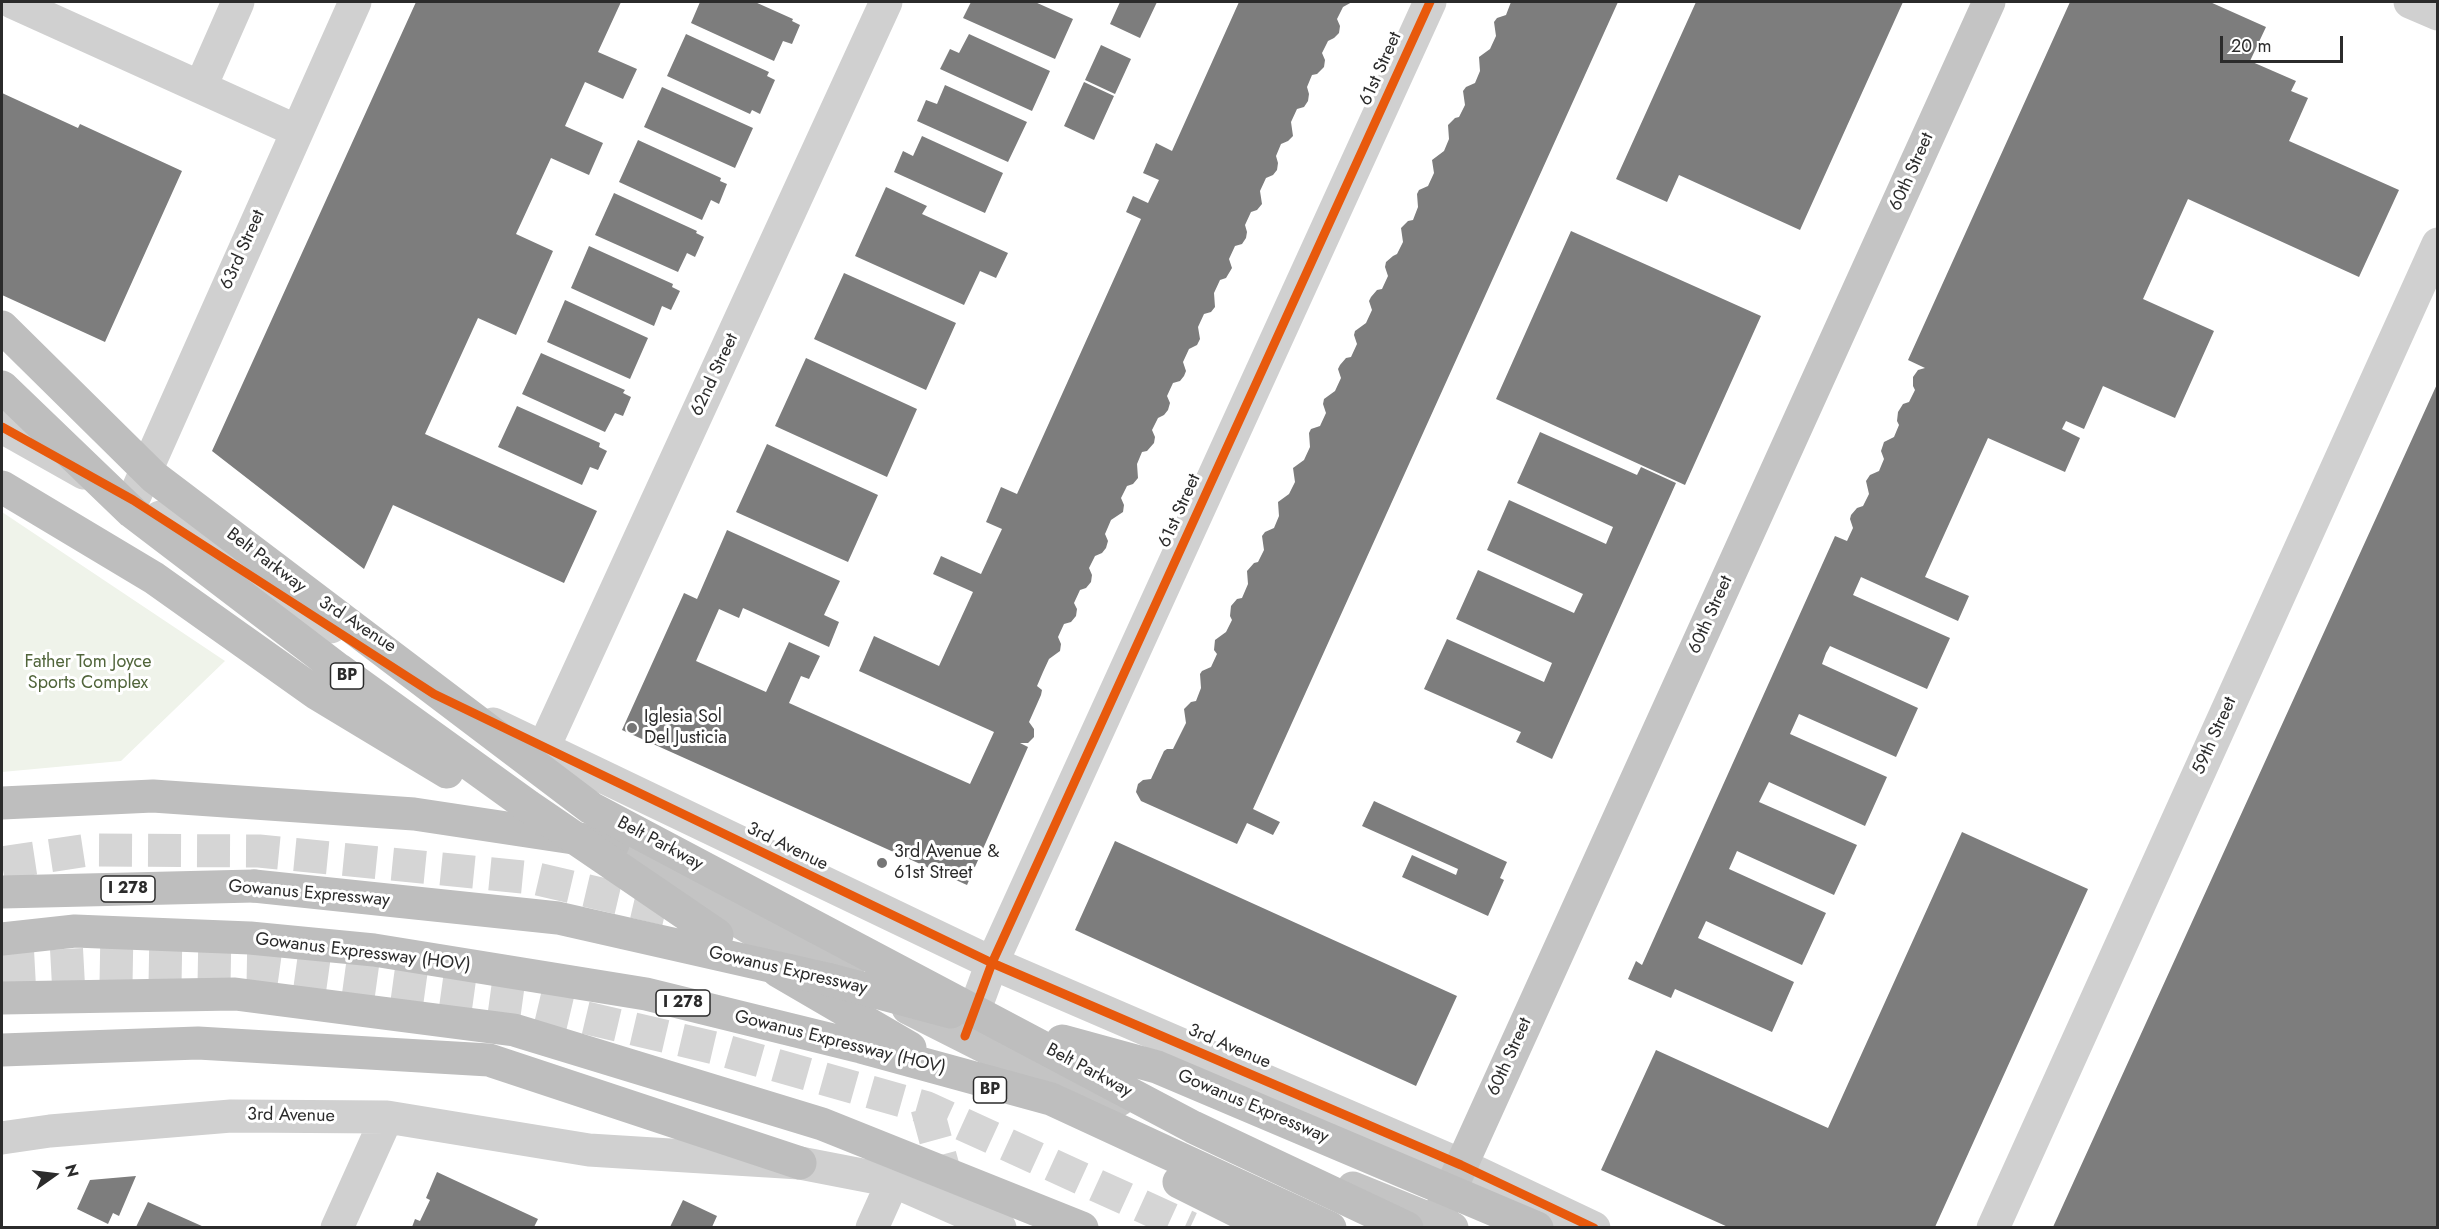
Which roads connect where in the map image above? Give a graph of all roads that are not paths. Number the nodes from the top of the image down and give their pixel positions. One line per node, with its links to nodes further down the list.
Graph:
1 (12, 2): 9 (street)
2 (238, 2): 9 (street)
3 (355, 2): 10 (street, 63rd Street)
4 (886, 2): 18 (street, 62nd Street)
5 (1430, 2): 24 (street, 61st Street)
6 (1989, 2): 31 (main road, 60th Street)
7 (2410, 2): 8 (street)
8 (2438, 14)
9 (201, 86): 10 (street)
10 (297, 131): 16 (street, 63rd Street)
11 (2438, 244): 42 (street, 59th Street)
12 (2, 327): 33 (highway, Belt Parkway / BP, bridge)
13 (2, 387): 22 (highway, BP, bridge)
14 (2, 428): 16 (street, 3rd Avenue)
15 (2, 487): 22 (highway, bridge)
16 (133, 500): 17 (street, 3rd Avenue)
17 (434, 694): 18 (street, 3rd Avenue); 20 (street)
18 (543, 749): 24 (street, 3rd Avenue)
19 (2, 803): 20 (highway)
20 (613, 844): 26 (main road)
21 (2, 892): 40 (highway, Gowanus Expressway / I 278, bridge)
22 (717, 935): 38 (highway, BP, bridge)
23 (2, 939): 39 (highway, Gowanus Expressway (HOV) / I 278)
24 (992, 963): 26 (street, 61st Street); 31 (street, 3rd Avenue)
25 (2, 998): 37 (highway, bridge)
26 (965, 1036): 33 (main road)
27 (2, 1050): 30 (highway)
28 (387, 1117): 29 (street, 3rd Avenue); 30 (street, 3rd Avenue); 34 (street)
29 (2, 1138)
30 (800, 1163): 32 (street, 3rd Avenue)
31 (1461, 1166): 33 (main road, 60th Street); 41 (street, 3rd Avenue)
32 (893, 1181): 35 (street); 36 (street, 3rd Avenue)
33 (1432, 1226)
34 (337, 1227)
35 (873, 1227)
36 (999, 1227)
37 (1082, 1227)
38 (1272, 1227)
39 (1330, 1227)
40 (1537, 1227)
41 (1594, 1227)
42 (1993, 1227)

